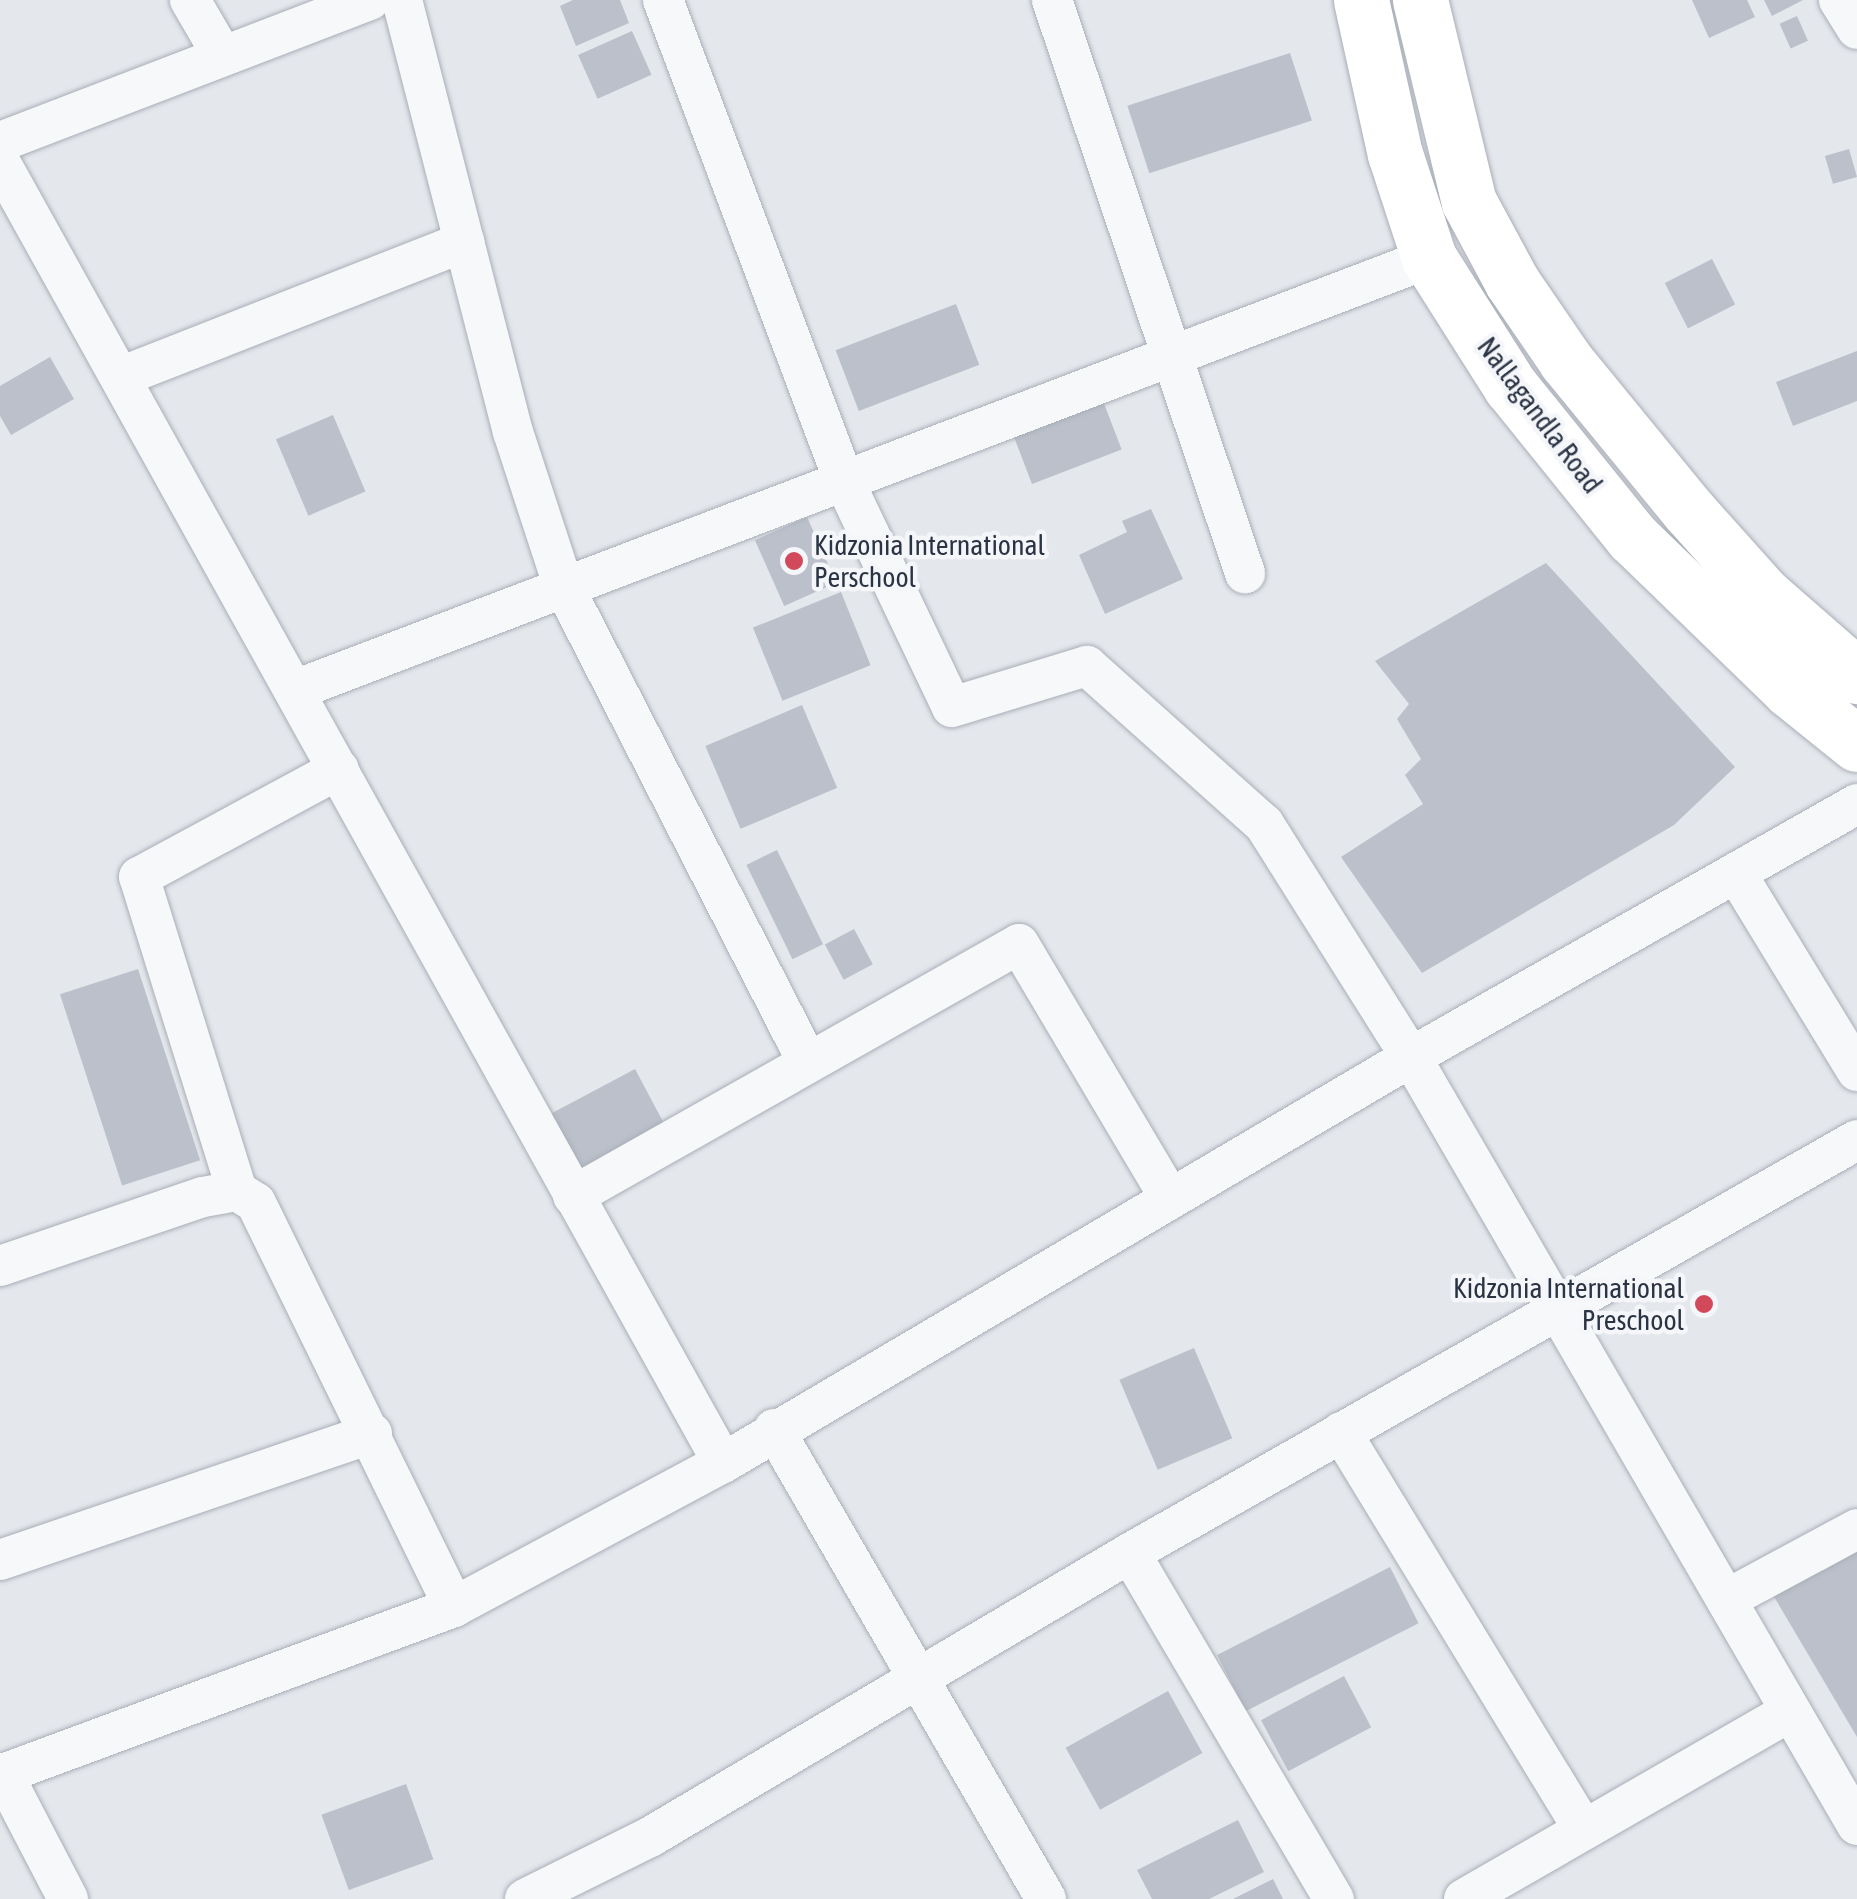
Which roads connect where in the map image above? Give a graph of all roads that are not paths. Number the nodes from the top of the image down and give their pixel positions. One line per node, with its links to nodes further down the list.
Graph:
1 (190, 0): 8 (street)
2 (370, 0): 8 (street)
3 (402, 0): 11 (street)
4 (663, 0): 15 (street)
5 (1052, 0): 13 (street)
6 (1361, 0): 12 (main road, Nallagandla Road)
7 (1420, 0): 18 (main road, Nallagandla Road)
8 (222, 54): 9 (street)
9 (0, 142)
10 (0, 162): 14 (street)
11 (464, 242): 14 (street); 17 (street)
12 (1429, 258): 13 (street); 20 (main road, Nallagandla Road)
13 (1174, 360): 15 (street); 16 (street)
14 (120, 377): 19 (street)
15 (844, 481): 17 (street); 24 (street)
16 (1245, 573)
17 (563, 584): 19 (street); 25 (street)
18 (1857, 676)
19 (295, 690): 21 (street)
20 (1857, 744)
21 (339, 769): 28 (street); 29 (street)
22 (1857, 804): 23 (street)
23 (1736, 873): 24 (street); 26 (street)
24 (1411, 1058): 30 (street); 32 (street)
25 (808, 1063): 29 (street); 30 (street)
26 (1857, 1071)
27 (1857, 1140): 32 (street)
28 (238, 1191): 31 (street); 35 (street)
29 (573, 1196): 36 (street)
30 (1170, 1198): 33 (street)
31 (0, 1266)
32 (1555, 1309): 34 (street); 40 (street)
33 (774, 1429): 36 (street); 42 (street)
34 (1341, 1432): 38 (street); 46 (street)
35 (372, 1433): 39 (street); 41 (street)
36 (723, 1463): 41 (street)
37 (1857, 1529): 40 (street)
38 (1130, 1553): 42 (street); 50 (street)
39 (0, 1560)
40 (1729, 1598): 43 (street)
41 (454, 1607): 44 (street)
42 (920, 1674): 47 (street); 49 (street)
43 (1789, 1712): 45 (street); 46 (street)
44 (1, 1774): 48 (street)
45 (1857, 1825)
46 (1584, 1830): 51 (street)
47 (1044, 1898)
48 (68, 1899)
49 (525, 1899)
50 (1334, 1899)
51 (1464, 1899)

